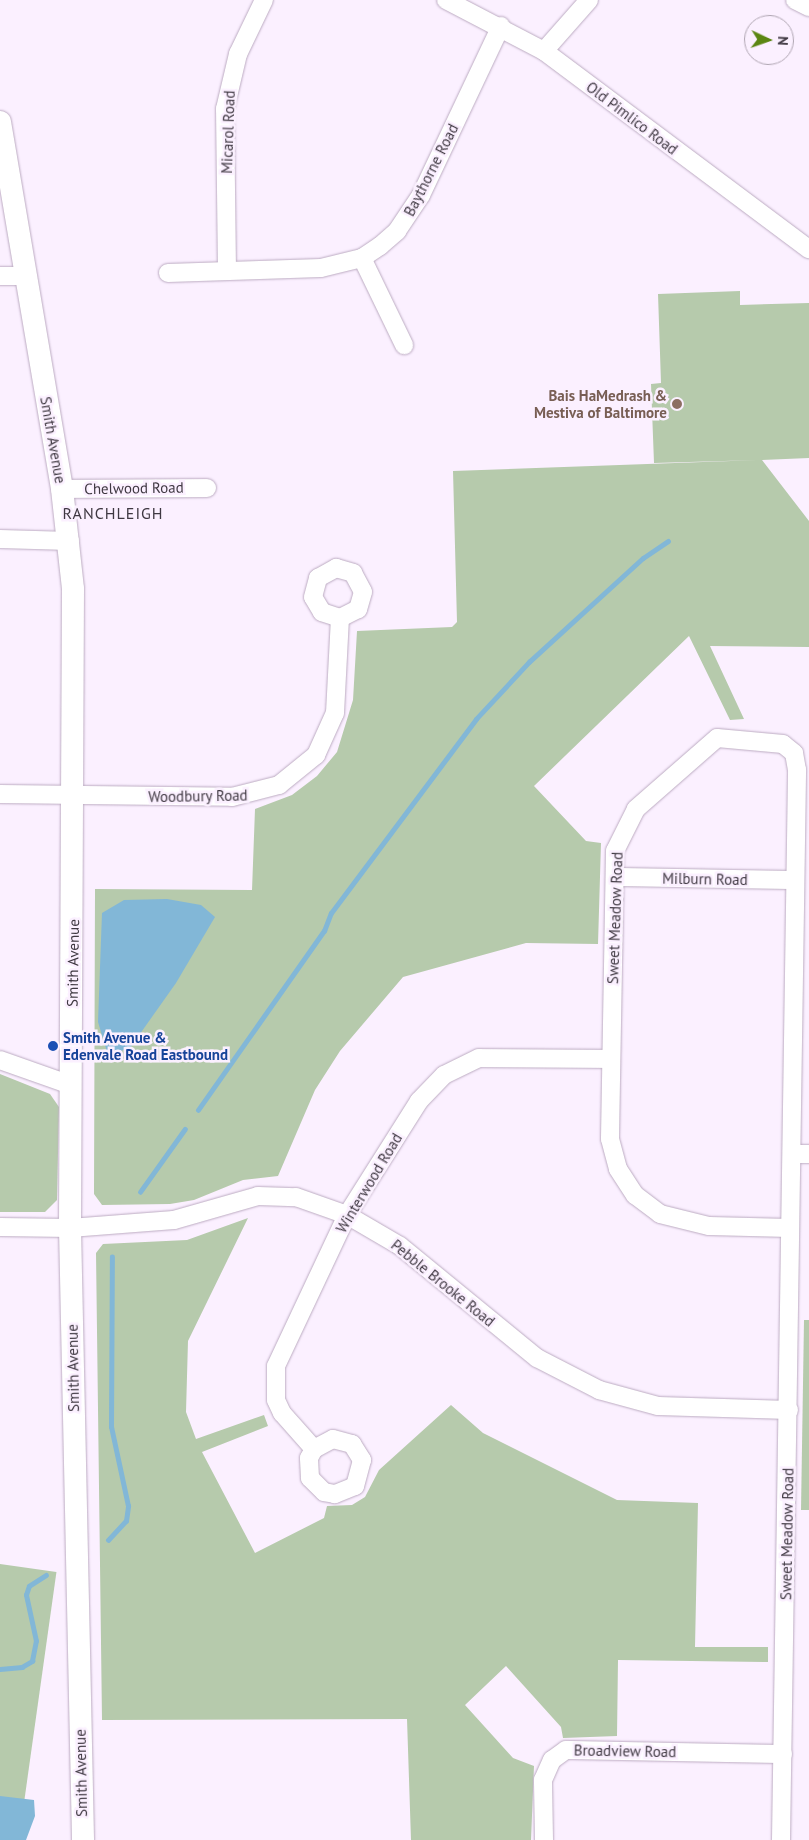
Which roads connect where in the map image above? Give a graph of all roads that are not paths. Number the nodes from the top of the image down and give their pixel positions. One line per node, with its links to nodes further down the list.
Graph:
1 (264, 0): 11 (street, Micarol Road)
2 (446, 0): 6 (street, Old Pimlico Road)
3 (589, 0): 7 (street)
4 (796, 0): 5 (street)
5 (809, 7)
6 (501, 26): 7 (street, Old Pimlico Road); 10 (street, Baythorne Road)
7 (544, 51): 9 (street, Old Pimlico Road)
8 (0, 122): 14 (main road, Smith Avenue)
9 (809, 249)
10 (362, 258): 11 (street, Baythorne Road); 15 (street)
11 (227, 271): 12 (street, Baythorne Road)
12 (168, 273)
13 (0, 276): 14 (street)
14 (24, 276): 17 (main road, Smith Avenue)
15 (404, 344)
16 (207, 488): 17 (street, Chelwood Road)
17 (62, 489): 19 (main road, Smith Avenue)
18 (0, 539): 19 (street)
19 (70, 541): 22 (main road, Smith Avenue)
20 (340, 618): 22 (street, Woodbury Road)
21 (0, 794): 22 (street, Woodbury Road)
22 (75, 797): 27 (main road, Smith Avenue)
23 (615, 877): 24 (street, Milburn Road); 24 (street, Sweet Meadow Road); 26 (street, Sweet Meadow Road)
24 (795, 880): 28 (street, Sweet Meadow Road)
25 (0, 1060): 27 (street)
26 (610, 1060): 29 (street, Winterwood Road); 32 (street, Sweet Meadow Road)
27 (71, 1085): 31 (main road, Smith Avenue)
28 (801, 1154): 32 (street, Sweet Meadow Road)
29 (347, 1214): 31 (street, Pebble Brooke Road); 33 (street, Pebble Brooke Road); 34 (street, Winterwood Road)
30 (0, 1227): 31 (street, Pebble Brooke Road)
31 (70, 1228): 36 (main road, Smith Avenue)
32 (790, 1228): 33 (street, Sweet Meadow Road)
33 (789, 1410): 35 (street, Sweet Meadow Road)
34 (314, 1448)
35 (783, 1754): 37 (street, Broadview Road); 38 (street, Sweet Meadow Road)
36 (82, 1840)
37 (544, 1840)
38 (782, 1840)

